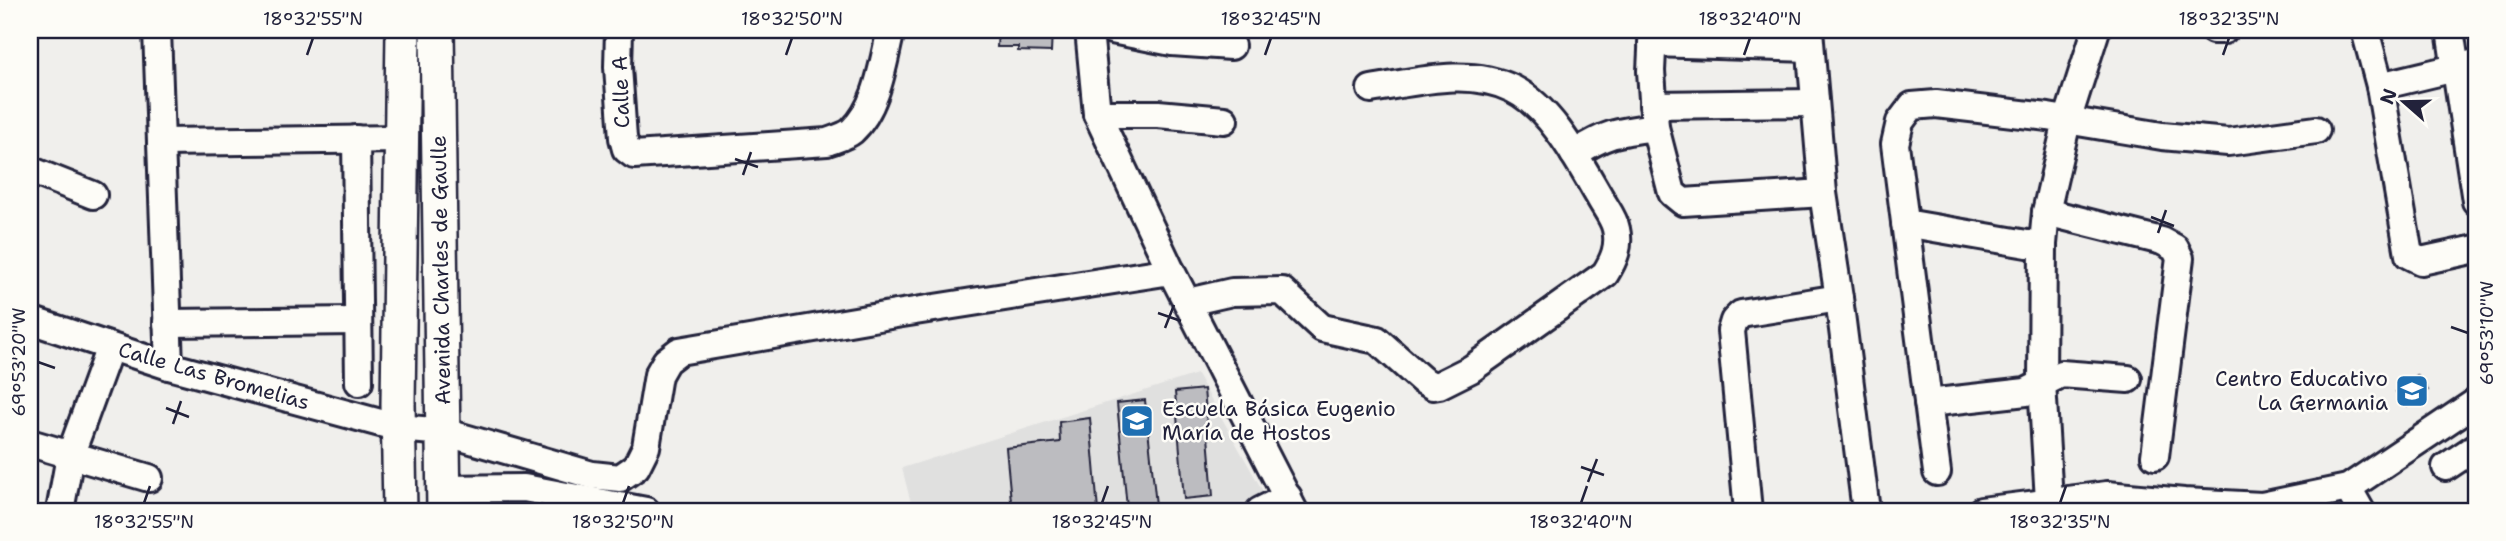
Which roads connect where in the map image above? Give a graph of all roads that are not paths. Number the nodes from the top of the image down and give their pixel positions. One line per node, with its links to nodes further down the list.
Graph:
1 (157, 30): 27 (street)
2 (402, 30): 26 (main road, Avenida Charles de Gaulle)
3 (437, 30): 51 (main road, Avenida Charles de Gaulle)
4 (619, 30): 5 (street, Calle A)
5 (891, 30)
6 (1090, 30): 20 (street)
7 (1112, 30): 15 (street)
8 (2096, 30): 23 (street)
9 (2213, 30): 10 (street)
10 (2224, 30)
11 (2365, 30): 17 (street)
12 (2450, 30): 16 (street)
13 (1652, 36): 14 (street); 21 (street)
14 (1809, 39): 19 (street)
15 (1231, 46)
16 (2466, 66): 17 (street); 32 (street)
17 (2380, 86): 36 (street)
18 (1371, 89): 28 (street)
19 (1815, 103): 21 (street); 30 (street)
20 (1097, 114): 22 (street); 37 (street)
21 (1654, 116): 28 (street); 30 (street)
22 (1224, 120)
23 (2067, 121): 24 (street); 33 (street); 34 (street)
24 (2316, 130)
25 (356, 139): 26 (street); 27 (street); 41 (street)
26 (401, 139): 50 (main road, Avenida Charles de Gaulle)
27 (161, 142): 42 (street)
28 (1574, 155): 39 (street)
29 (30, 170): 31 (street)
30 (1823, 193): 38 (street)
31 (93, 195)
32 (2476, 201)
33 (2046, 212): 35 (street); 55 (street)
34 (1905, 223): 35 (street); 49 (street)
35 (2043, 244): 47 (street)
36 (2476, 249)
37 (1171, 271): 39 (street); 51 (street, Calle Las Bromelias)
38 (1839, 298): 71 (street); 72 (street)
39 (1188, 302): 64 (street)
40 (30, 320): 43 (street, Calle Las Bromelias)
41 (358, 321): 42 (street); 46 (street)
42 (167, 323): 44 (street)
43 (110, 347): 44 (street, Calle Las Bromelias); 54 (street)
44 (169, 366): 50 (street, Calle Las Bromelias)
45 (2128, 379): 47 (street)
46 (359, 382)
47 (2042, 383): 49 (street); 62 (street)
48 (2476, 402): 59 (street)
49 (1928, 403): 57 (street)
50 (399, 428): 51 (street, Calle Las Bromelias); 68 (main road, Avenida Charles de Gaulle)
51 (444, 432): 61 (main road, Avenida Charles de Gaulle)
52 (30, 443): 54 (street)
53 (2476, 447): 56 (street)
54 (70, 456): 58 (street); 67 (street)
55 (2155, 456)
56 (2446, 467)
57 (1937, 472)
58 (149, 478)
59 (2347, 488): 66 (street); 74 (street)
60 (492, 499): 61 (street); 63 (street)
61 (444, 500)
62 (2049, 501): 65 (street); 66 (street)
63 (551, 502): 69 (street)
64 (1291, 504): 70 (street)
65 (2021, 508): 73 (street)
66 (2262, 508)
67 (60, 511)
68 (400, 511)
69 (646, 511)
70 (1260, 511)
71 (1748, 511)
72 (1866, 511)
73 (1981, 511)
74 (2361, 511)

